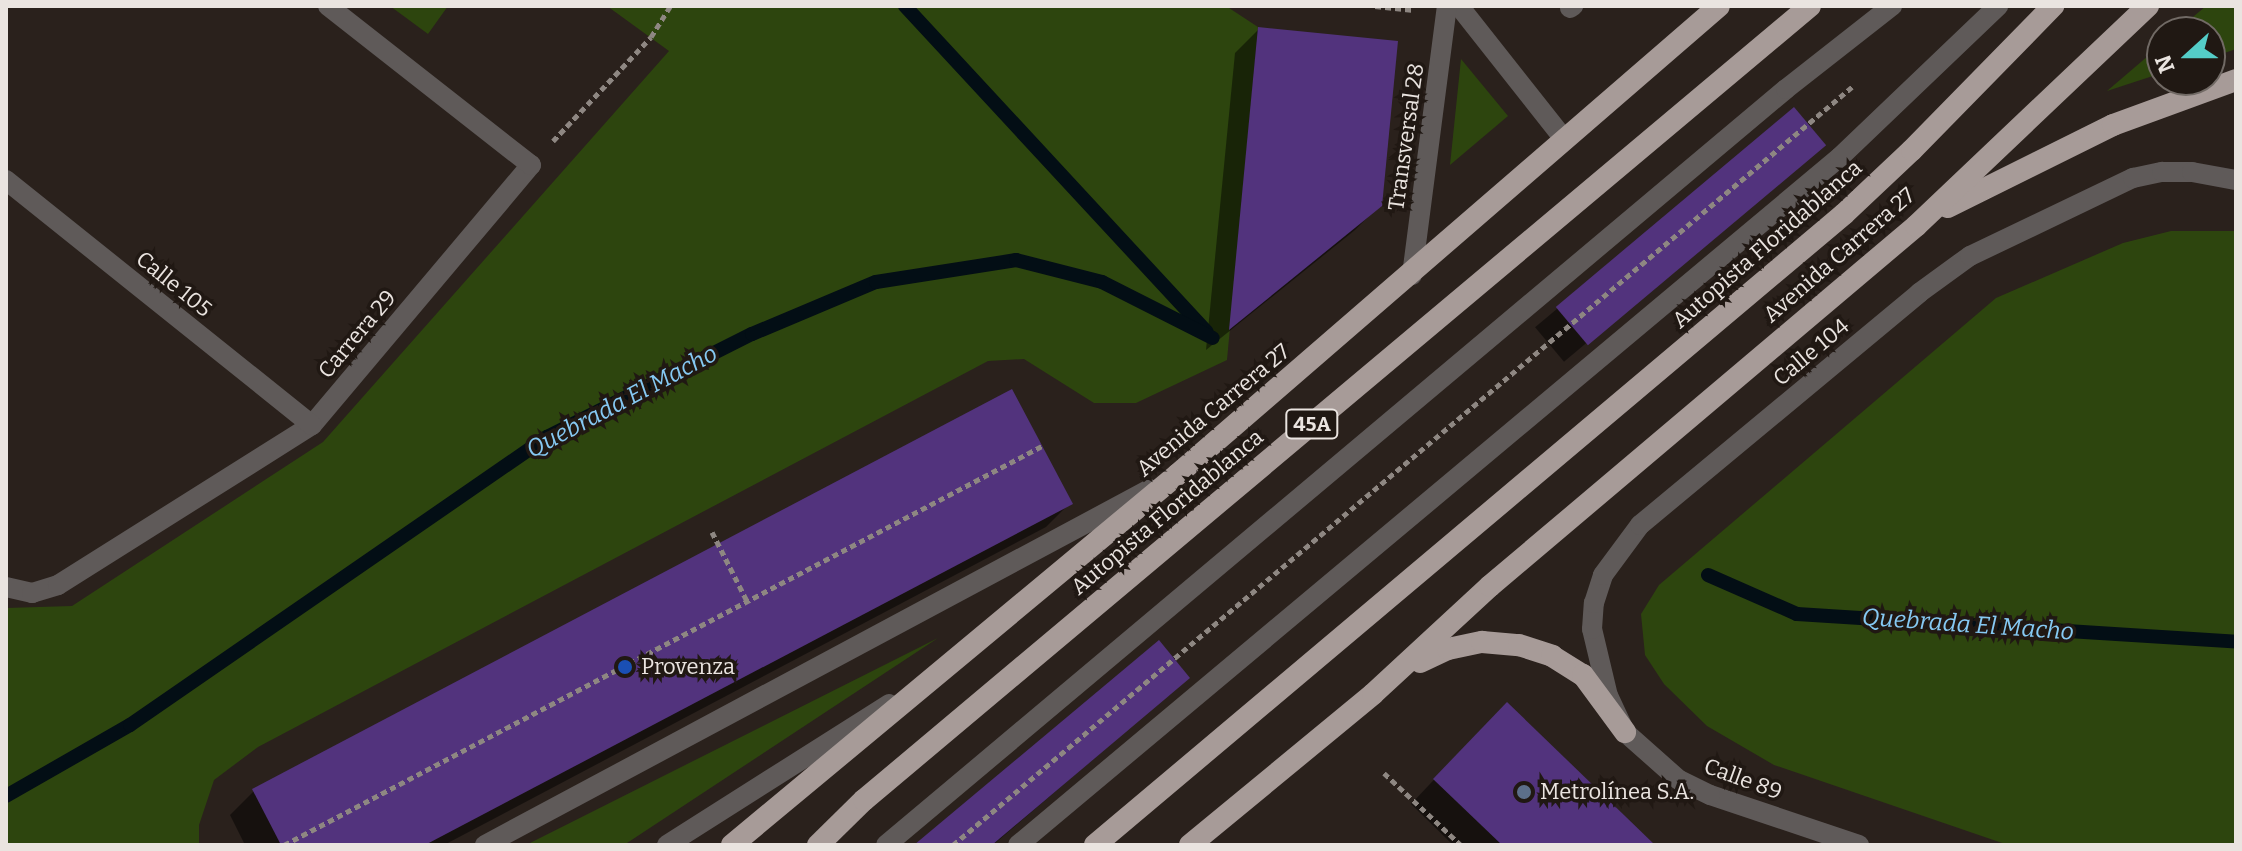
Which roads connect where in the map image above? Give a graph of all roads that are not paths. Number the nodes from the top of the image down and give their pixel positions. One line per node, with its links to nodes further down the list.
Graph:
1 (328, 6): 16 (street, Carrera 29)
2 (1447, 6): 15 (street, Transversal 28)
3 (1459, 6): 11 (street)
4 (1719, 6): 11 (highway, Avenida Carrera 27 / 45A)
5 (1810, 6): 25 (highway, Autopista Floridablanca / 45A)
6 (1892, 6): 26 (street)
7 (1998, 6): 27 (street)
8 (2053, 6): 28 (highway, Autopista Floridablanca)
9 (2148, 6): 14 (highway, Avenida Carrera 27)
10 (2236, 80): 14 (highway)
11 (1565, 140): 15 (highway, Avenida Carrera 27 / 45A)
12 (6, 180): 16 (street, Calle 105)
13 (2236, 180): 21 (street, Calle 104)
14 (1916, 226): 20 (highway, Avenida Carrera 27)
15 (1412, 275): 17 (highway, Avenida Carrera 27 / 45A)
16 (312, 425): 18 (street, Carrera 29)
17 (1178, 474): 19 (highway, Avenida Carrera 27 / 45A); 22 (street)
18 (6, 587)
19 (943, 670): 23 (street); 24 (highway, Avenida Carrera 27 / 45A)
20 (1373, 694): 21 (highway); 29 (highway, Avenida Carrera 27)
21 (1625, 732): 30 (street, Calle 89)
22 (485, 845)
23 (667, 845)
24 (732, 845)
25 (818, 845)
26 (886, 845)
27 (1018, 845)
28 (1095, 845)
29 (1190, 845)
30 (1859, 845)

